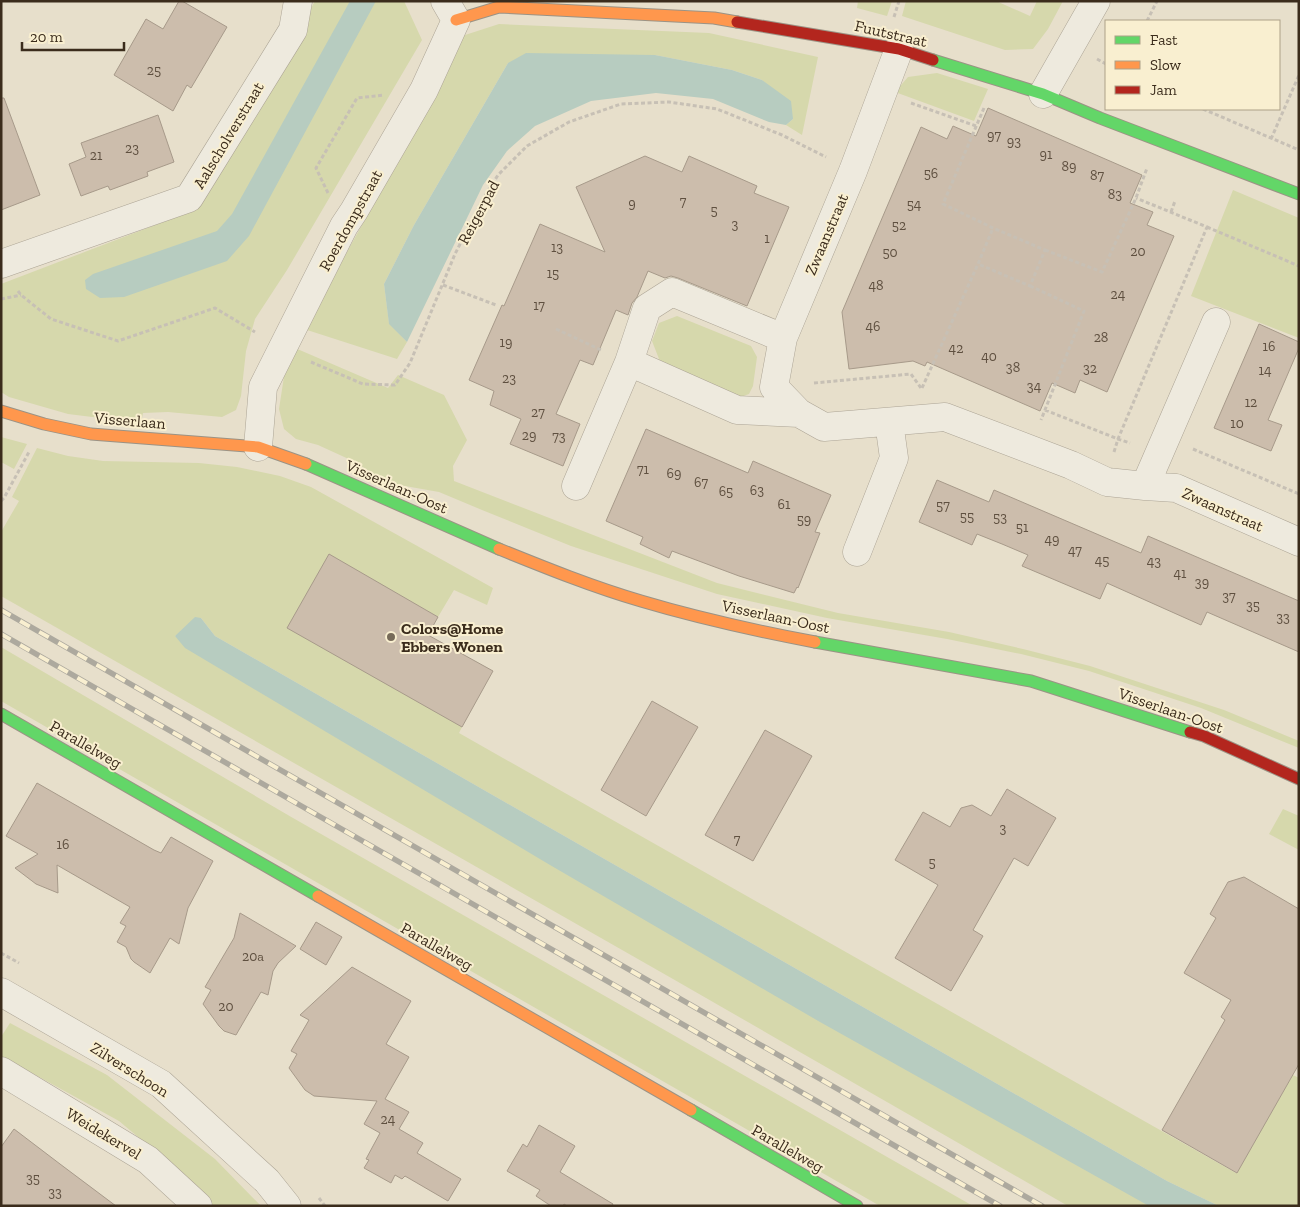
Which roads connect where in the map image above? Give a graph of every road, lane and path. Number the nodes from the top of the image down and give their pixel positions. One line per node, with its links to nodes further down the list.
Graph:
1 (298, 1): 26 (street, Aalscholverstraat)
2 (1096, 1): 11 (street)
3 (1157, 1): 5 (path)
4 (451, 11): 6 (street, Fuutstraat); 9 (street, Roerdompstraat)
5 (1148, 20)
6 (899, 49): 8 (street, Fuutstraat); 10 (street, Zwaanstraat)
7 (1299, 75): 14 (path)
8 (996, 79): 11 (street, Fuutstraat); 13 (path)
9 (424, 90): 22 (street, Roerdompstraat); 22 (path)
10 (882, 93): 13 (path); 17 (street, Zwaanstraat)
11 (1043, 94): 15 (street, Fuutstraat)
12 (1205, 110): 14 (path)
13 (976, 126): 24 (path)
14 (1271, 139): 16 (path)
15 (1158, 140): 18 (street, Fuutstraat); 19 (path)
16 (1299, 150)
17 (853, 171): 29 (path, Reigerpad); 37 (street, Zwaanstraat)
18 (1299, 194)
19 (1136, 198): 21 (path); 25 (path)
20 (1175, 201): 21 (path)
21 (1171, 212): 23 (path)
22 (344, 226): 38 (street, Roerdompstraat)
23 (1207, 227): 28 (path); 48 (path)
24 (993, 228): 25 (path); 27 (path)
25 (1045, 250): 30 (path)
26 (1, 264)
27 (978, 264): 30 (path); 41 (path)
28 (1299, 266)
29 (443, 285): 34 (path); 38 (path, Reigerpad)
30 (1030, 286): 42 (path)
31 (16, 289): 32 (path)
32 (21, 295): 33 (path); 38 (path)
33 (1, 299)
34 (496, 305)
35 (1216, 322): 51 (street)
36 (556, 329): 39 (path)
37 (783, 338): 39 (street); 40 (street, Zwaanstraat)
38 (282, 349): 49 (street, Roerdompstraat)
39 (629, 362): 44 (street, Zwaanstraat); 52 (street)
40 (774, 387): 41 (path); 44 (street, Zwaanstraat)
41 (922, 388): 45 (path)
42 (1045, 410): 48 (path); 50 (path)
43 (1, 411): 47 (street, Visserlaan)
44 (799, 413): 46 (street, Zwaanstraat)
45 (946, 417): 46 (street, Zwaanstraat); 50 (street, Zwaanstraat)
46 (888, 422): 57 (street)
47 (44, 424): 49 (street, Visserlaan); 55 (path)
48 (1118, 439): 51 (path)
49 (258, 447): 59 (street, Visserlaan-Oost)
50 (1029, 449): 53 (street, Zwaanstraat)
51 (1159, 454): 53 (street); 54 (path)
52 (576, 486)
53 (1145, 486): 56 (street, Zwaanstraat)
54 (1299, 494)
55 (1, 501)
56 (1299, 542)
57 (857, 552)
58 (1, 714): 64 (street, Parallelweg)
59 (1299, 779)
60 (2, 995): 63 (street, Zilverschoon)
61 (1, 1071): 62 (street, Weidekervel)
62 (198, 1206)
63 (287, 1206)
64 (857, 1206)

